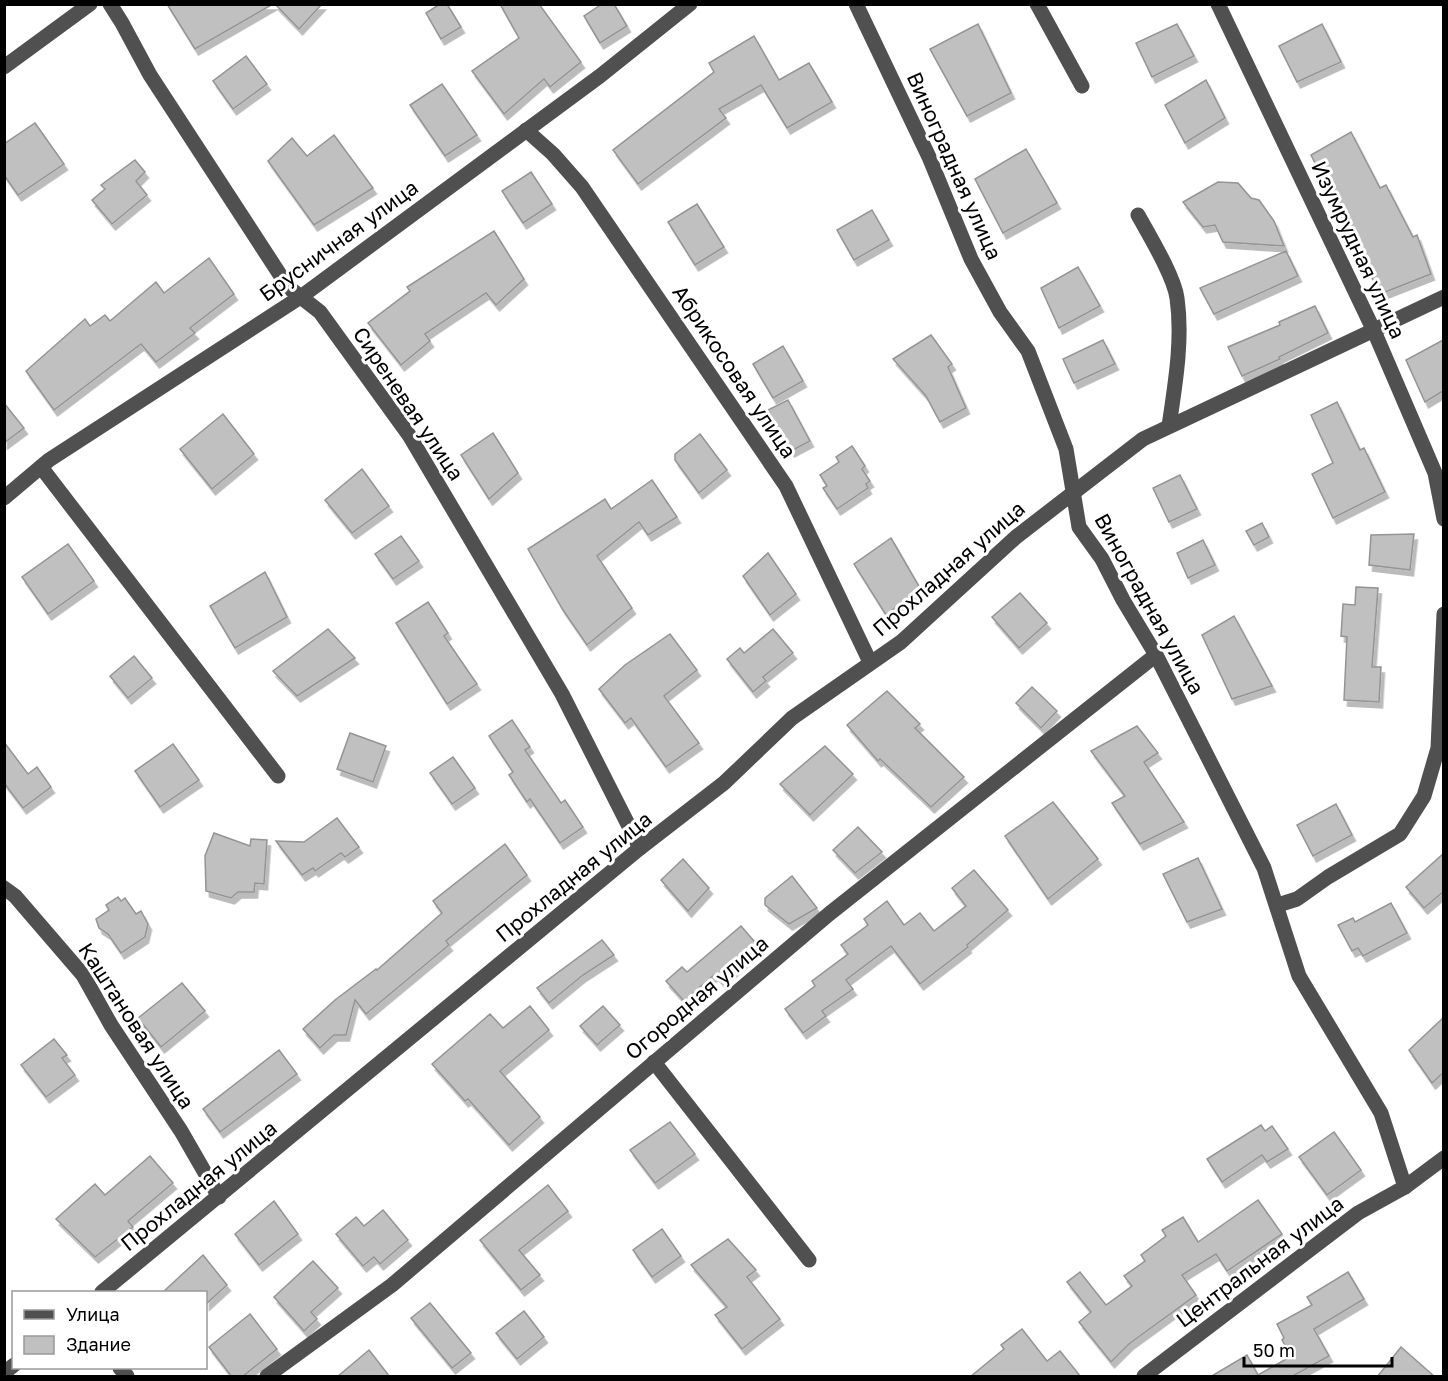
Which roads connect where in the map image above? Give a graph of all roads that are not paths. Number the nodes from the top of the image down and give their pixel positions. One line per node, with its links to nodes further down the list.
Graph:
1 (90, 4): 7 (street)
2 (110, 4): 11 (street, Сиреневая улица)
3 (690, 4): 9 (street, Брусничная улица)
4 (856, 4): 16 (street, Виноградная улица)
5 (1037, 4): 8 (street)
6 (1218, 4): 13 (street, Изумрудная улица)
7 (4, 66)
8 (1082, 86)
9 (526, 130): 11 (street, Брусничная улица); 21 (street, Абрикосовая улица)
10 (1138, 215): 14 (street)
11 (302, 296): 15 (street, Брусничная улица); 23 (street, Сиреневая улица)
12 (1443, 297): 13 (street, Прохладная улица)
13 (1374, 331): 14 (street, Прохладная улица); 18 (street, Изумрудная улица)
14 (1169, 426): 16 (street, Прохладная улица)
15 (41, 467): 17 (street, Брусничная улица); 22 (street)
16 (1072, 495): 20 (street, Виноградная улица); 21 (street, Прохладная улица)
17 (4, 498)
18 (1443, 519)
19 (1443, 614): 25 (street)
20 (1156, 655): 25 (street, Виноградная улица); 26 (street, Огородная улица)
21 (870, 662): 23 (street, Прохладная улица)
22 (278, 776)
23 (639, 848): 29 (street, Прохладная улица)
24 (4, 888): 29 (street, Каштановая улица)
25 (1278, 906): 28 (street, Виноградная улица)
26 (654, 1062): 30 (street); 32 (street, Огородная улица)
27 (1443, 1158): 28 (street, Центральная улица)
28 (1405, 1187): 33 (street, Центральная улица)
29 (219, 1197): 31 (street, Прохладная улица)
30 (809, 1260)
31 (104, 1291)
32 (267, 1377)
33 (1144, 1377)

